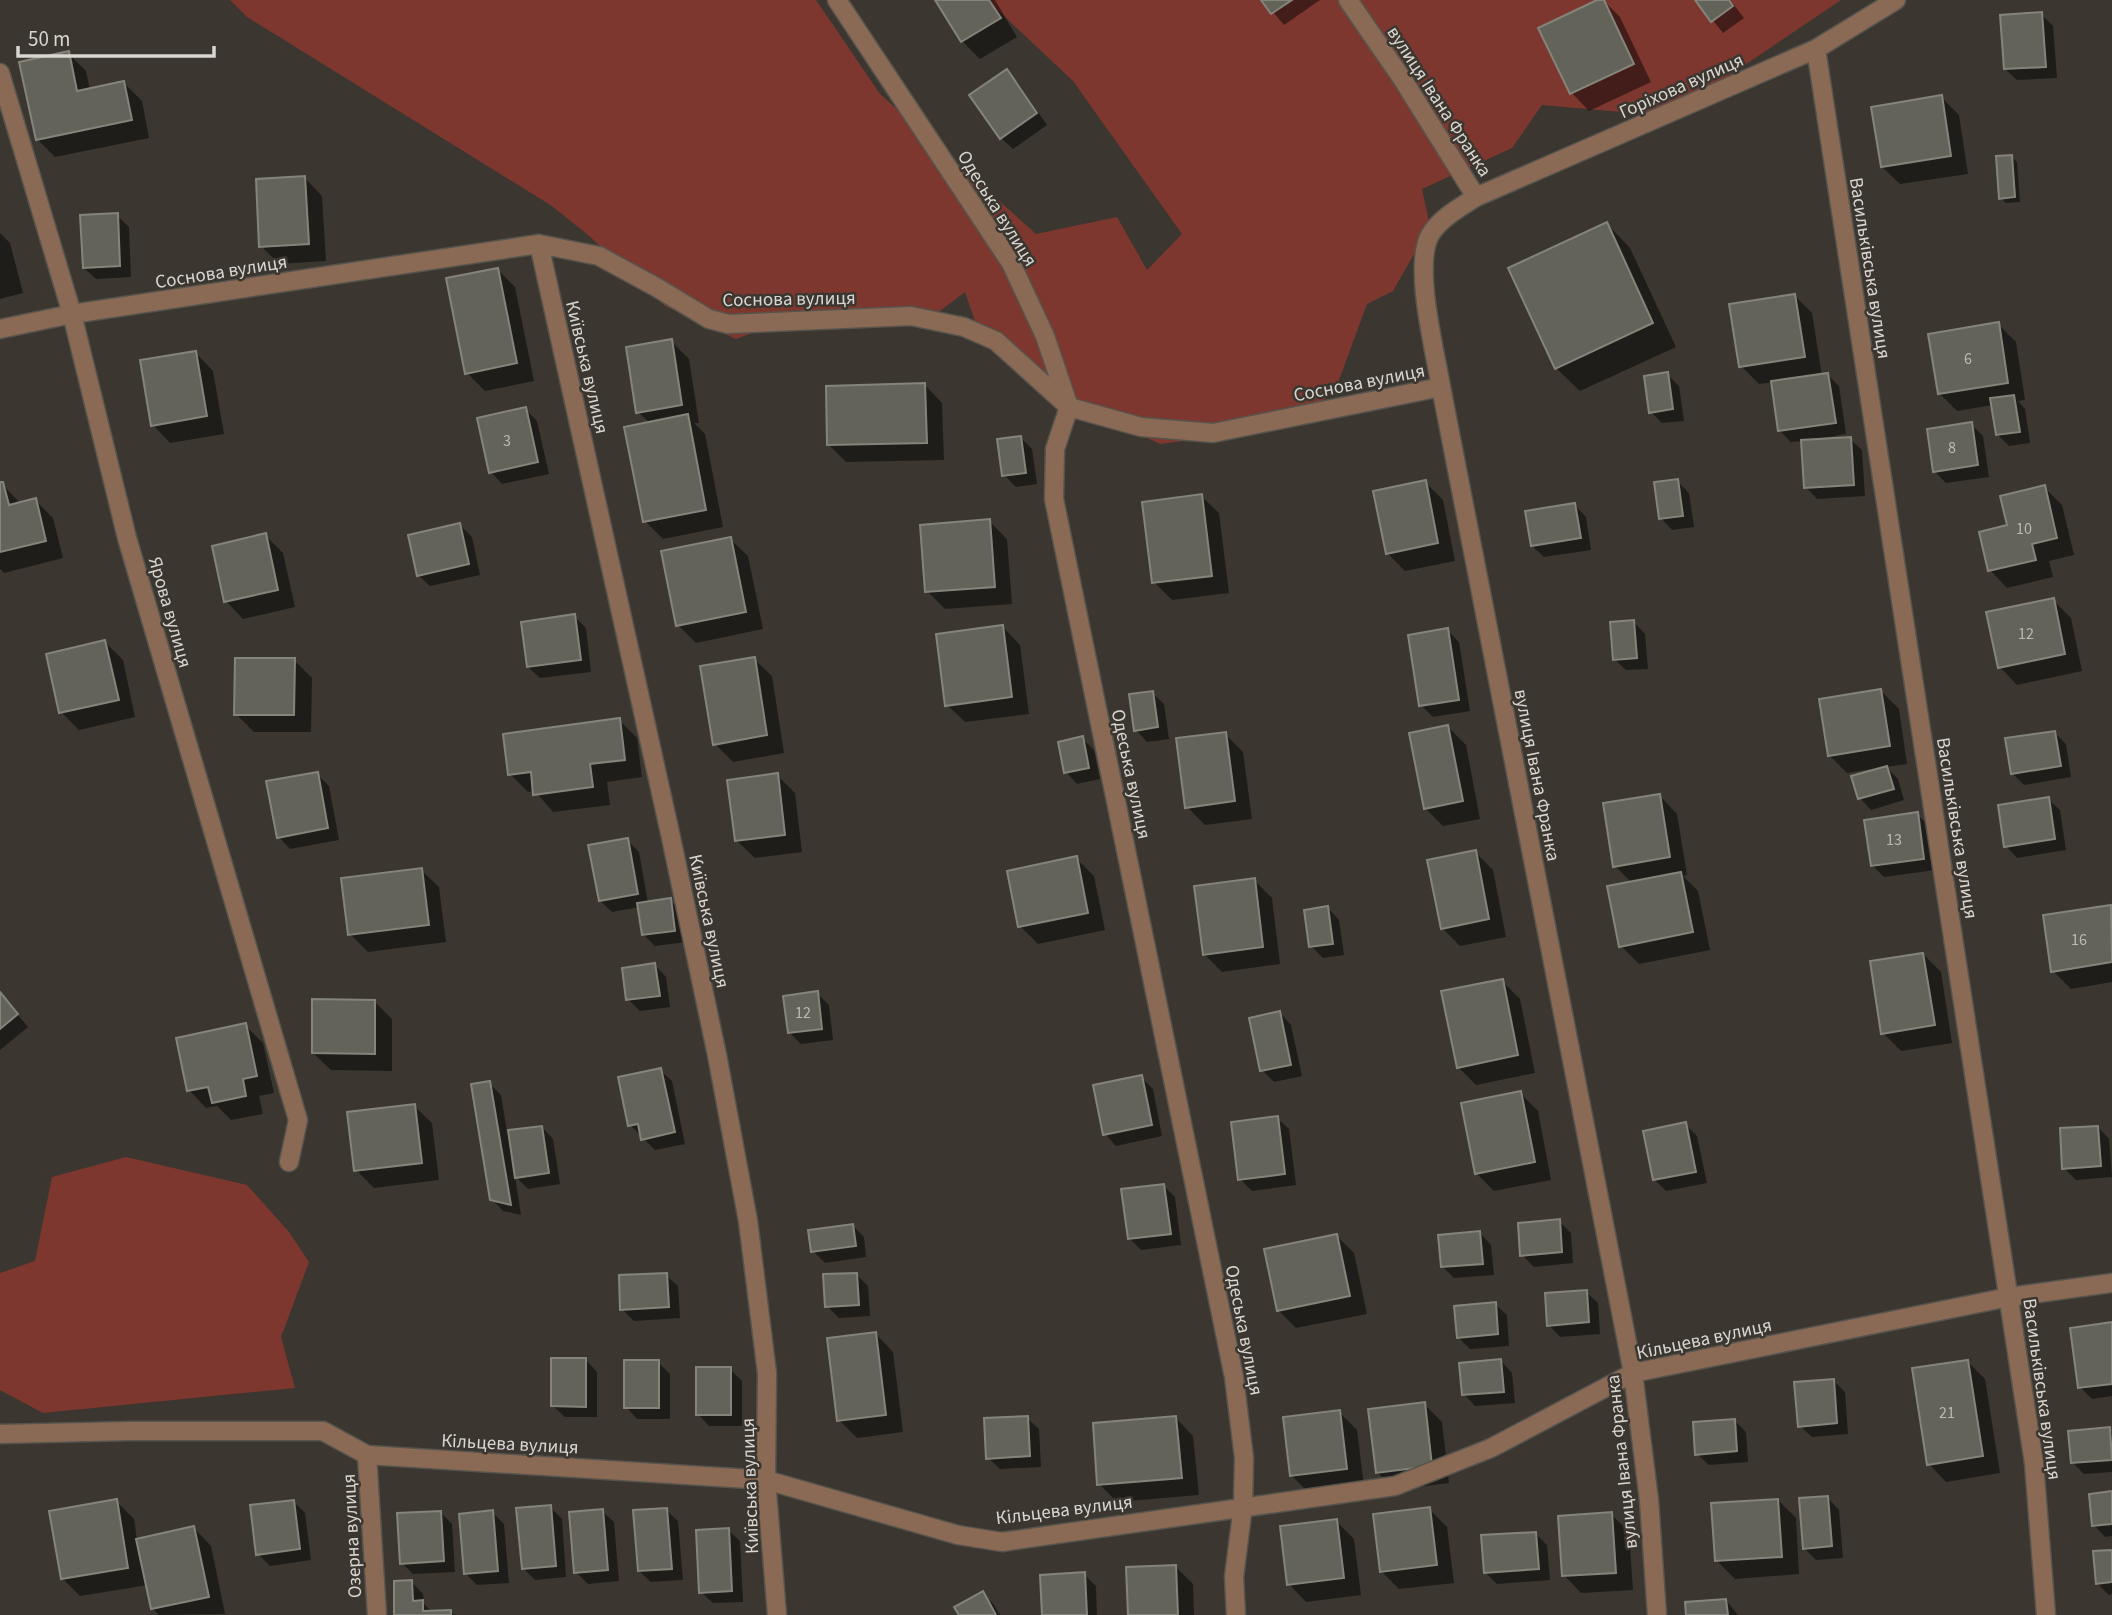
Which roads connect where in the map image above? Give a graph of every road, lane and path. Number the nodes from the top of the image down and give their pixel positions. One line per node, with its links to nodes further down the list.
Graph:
1 (837, 0): 11 (street, Одеська вулиця)
2 (1348, 0): 6 (street, вулиця Івана Франка)
3 (1896, 0): 4 (street, Горіхова вулиця)
4 (1816, 49): 6 (street, Горіхова вулиця); 14 (street, Васильківська вулиця)
5 (0, 73): 8 (street, Ярова вулиця)
6 (1476, 197): 10 (street, вулиця Івана Франка)
7 (539, 244): 8 (street, Соснова вулиця); 11 (street, Соснова вулиця); 18 (street, Київська вулиця)
8 (72, 314): 9 (street, Соснова вулиця); 12 (street, Ярова вулиця)
9 (0, 329)
10 (1441, 387): 11 (street, Соснова вулиця); 15 (street, вулиця Івана Франка)
11 (1069, 407): 19 (street, Одеська вулиця)
12 (289, 1162)
13 (2112, 1283): 14 (street, Кільцева вулиця)
14 (2009, 1297): 15 (street, Кільцева вулиця); 24 (street, Васильківська вулиця)
15 (1633, 1373): 19 (street, Кільцева вулиця); 23 (street, вулиця Івана Франка)
16 (0, 1434): 17 (street, Кільцева вулиця)
17 (367, 1455): 18 (street, Кільцева вулиця); 20 (street, Озерна вулиця)
18 (766, 1480): 19 (street, Кільцева вулиця); 21 (street, Київська вулиця)
19 (1243, 1506): 22 (street, Одеська вулиця)
20 (377, 1615)
21 (777, 1615)
22 (1236, 1615)
23 (1657, 1615)
24 (2046, 1615)

